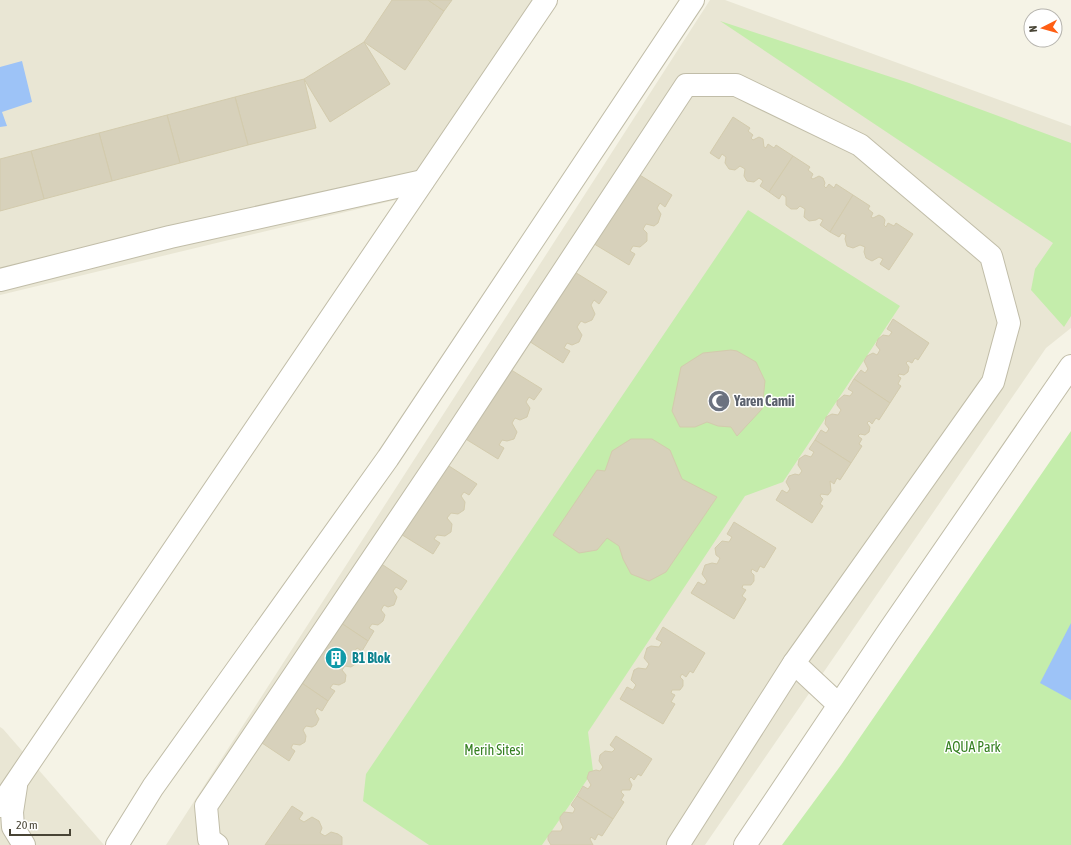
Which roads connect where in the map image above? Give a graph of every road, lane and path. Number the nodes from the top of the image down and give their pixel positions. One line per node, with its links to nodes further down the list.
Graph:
1 (546, 0): 3 (street)
2 (694, 0): 11 (street)
3 (423, 181): 4 (street); 8 (street)
4 (0, 280)
5 (1071, 366): 7 (street)
6 (794, 663): 7 (street); 12 (street); 13 (street)
7 (839, 705): 14 (street)
8 (17, 780): 9 (street); 10 (street)
9 (0, 806)
10 (24, 845)
11 (117, 845)
12 (217, 845)
13 (678, 845)
14 (745, 845)

